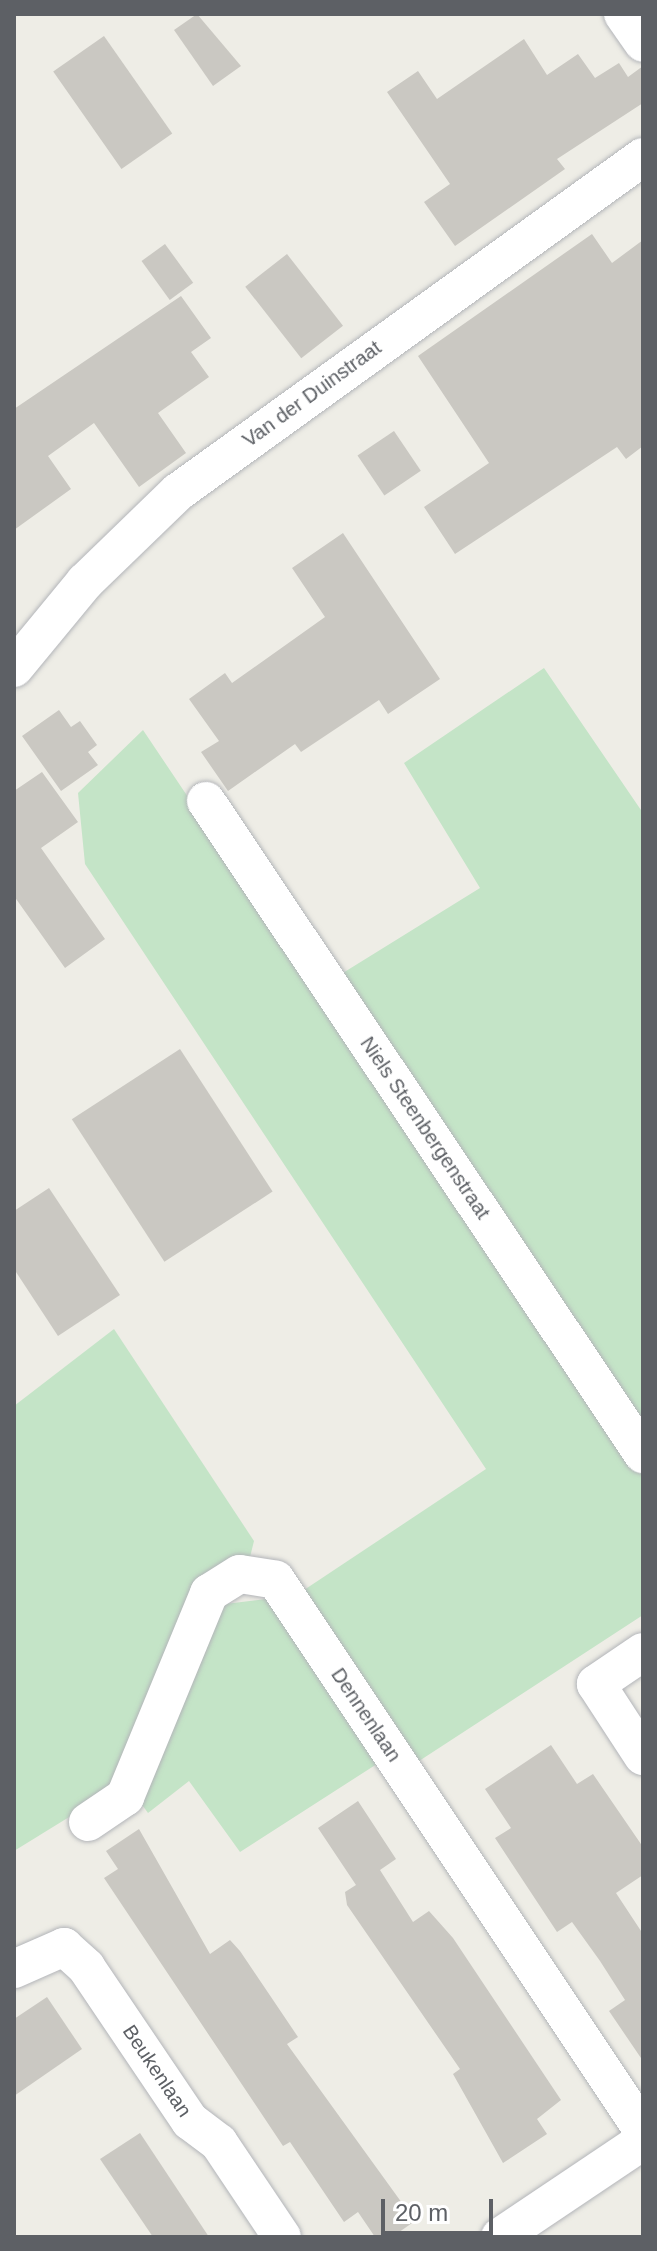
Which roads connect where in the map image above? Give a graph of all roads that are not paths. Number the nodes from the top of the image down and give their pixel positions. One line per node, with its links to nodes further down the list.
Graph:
1 (623, 14): 2 (street)
2 (643, 43)
3 (643, 157): 4 (street, Van der Duinstraat)
4 (14, 668)
5 (206, 801): 6 (street, Niels Steenbergenstraat)
6 (643, 1454)
7 (643, 1652): 8 (street)
8 (643, 1756)
9 (88, 1822): 11 (street, Dennenlaan)
10 (14, 1969): 13 (street, Beukenlaan)
11 (643, 2131)
12 (643, 2141): 14 (street)
13 (282, 2237)
14 (500, 2237)

